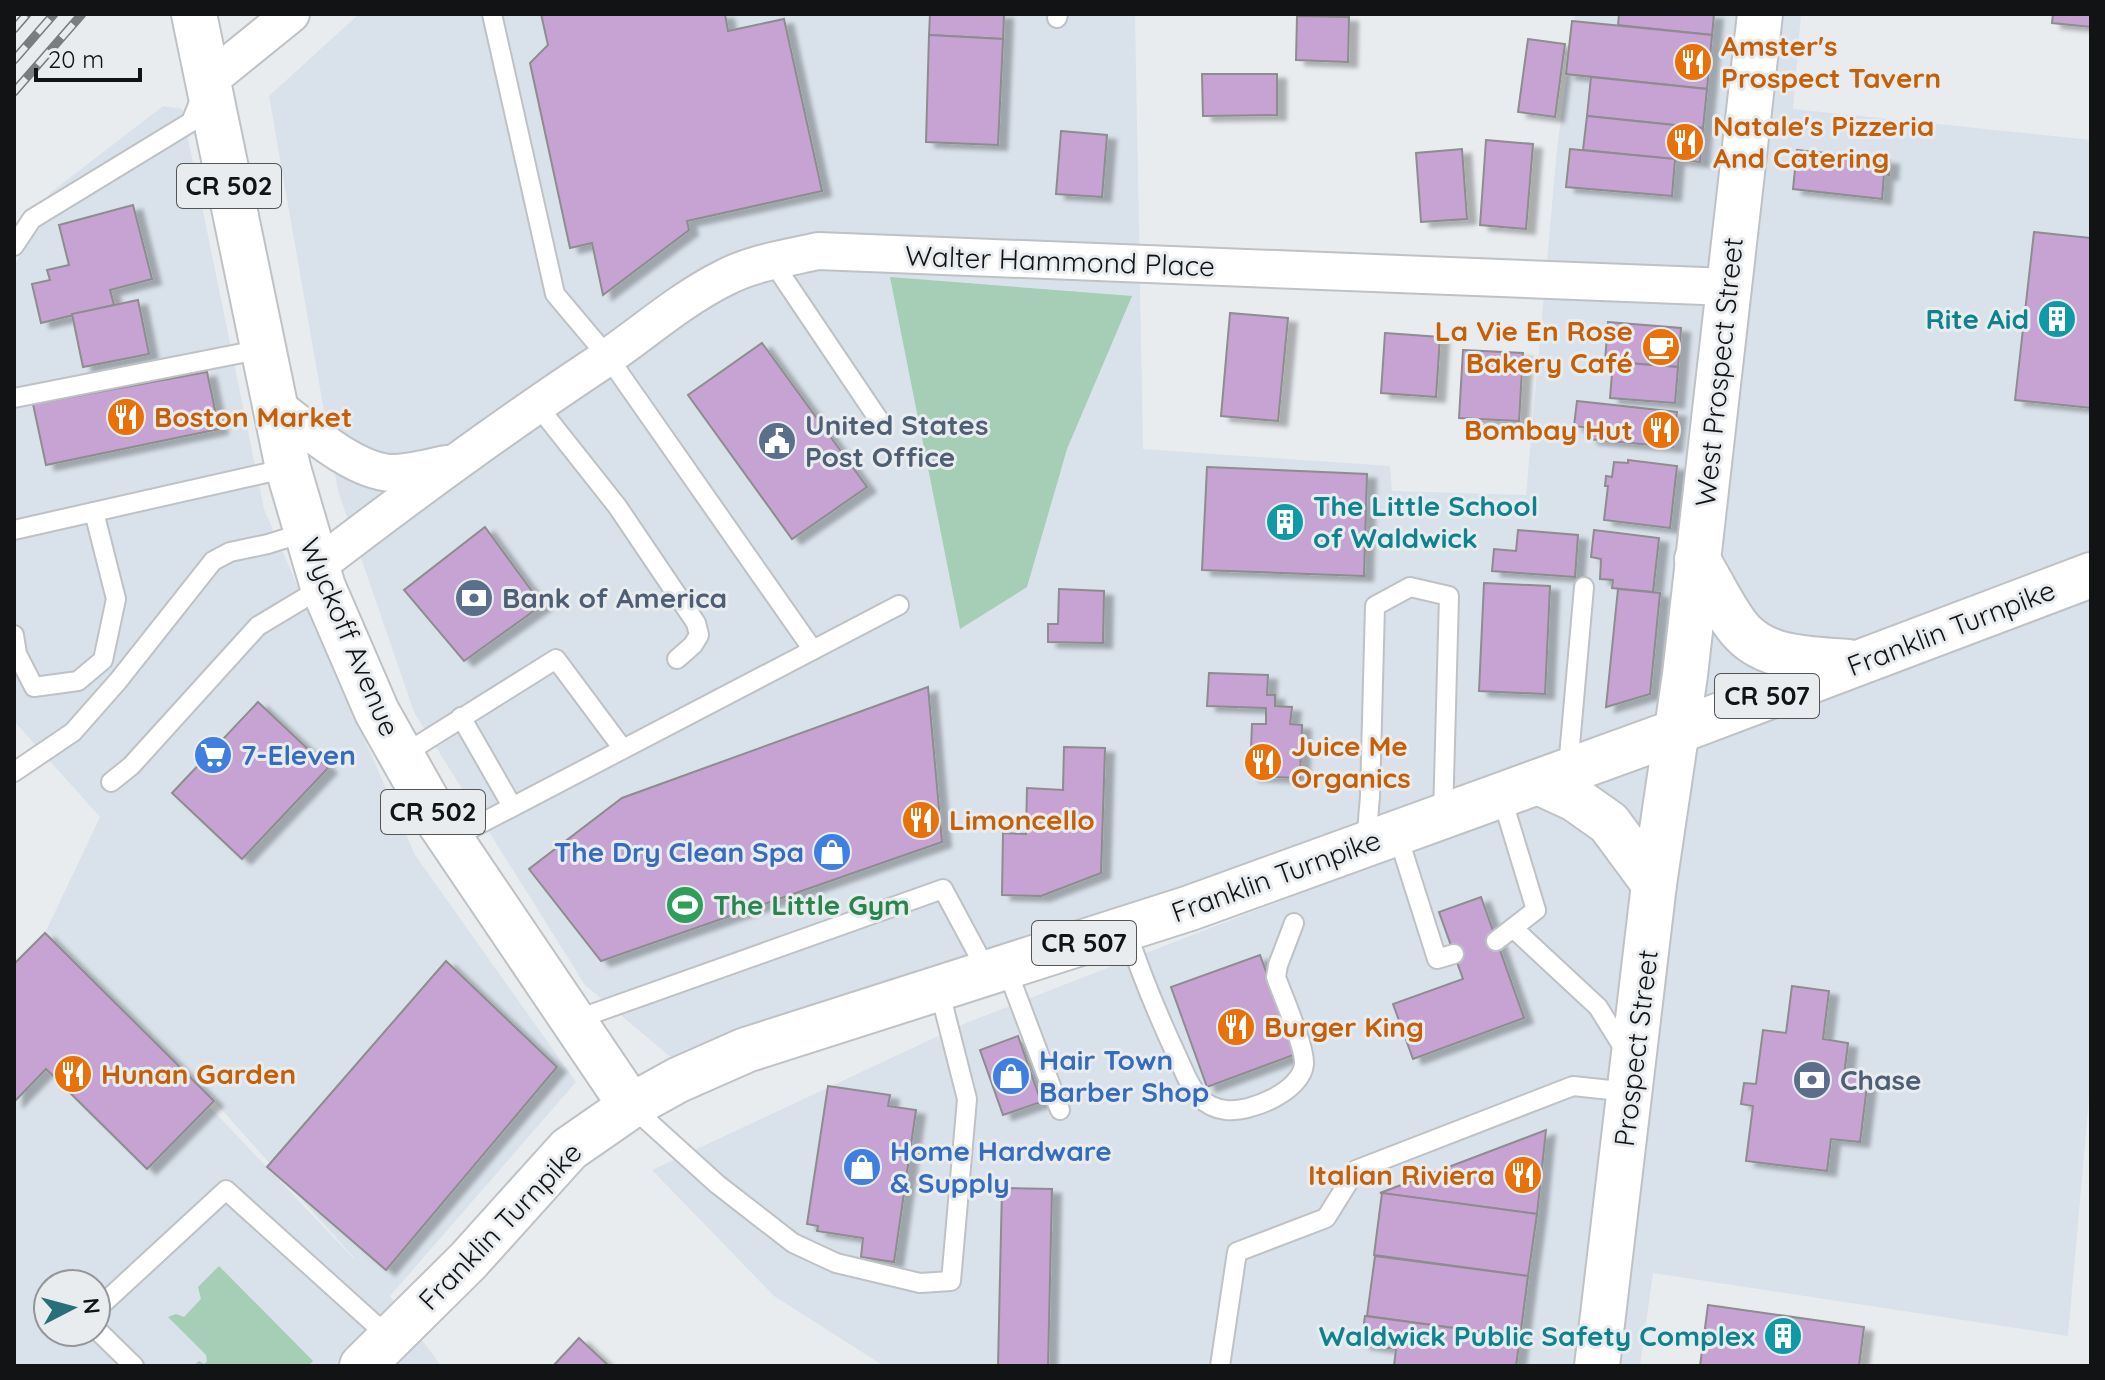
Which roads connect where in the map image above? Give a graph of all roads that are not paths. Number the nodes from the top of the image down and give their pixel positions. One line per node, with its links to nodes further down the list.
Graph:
1 (291, 14): 5 (street)
2 (492, 14): 10 (lane)
3 (1760, 14): 8 (main road, West Prospect Street)
4 (195, 18): 5 (main road, Wyckoff Avenue / CR 502)
5 (207, 82): 6 (lane); 9 (main road, Wyckoff Avenue / CR 502)
6 (14, 246)
7 (772, 261): 8 (street, Walter Hammond Place); 10 (street, Walter Hammond Place); 14 (lane)
8 (1729, 287): 19 (main road, West Prospect Street)
9 (263, 349): 11 (lane); 12 (main road, Wyckoff Avenue / CR 502)
10 (608, 357): 13 (street, Walter Hammond Place); 25 (lane)
11 (14, 398)
12 (275, 405): 15 (street, Walter Hammond Place); 16 (main road, Wyckoff Avenue / CR 502)
13 (537, 405): 15 (street, Walter Hammond Place); 26 (lane)
14 (881, 423)
15 (453, 463): 20 (street, Walter Hammond Place)
16 (288, 468): 17 (lane); 20 (main road, Wyckoff Avenue / CR 502)
17 (94, 512): 18 (lane); 24 (lane)
18 (14, 530)
19 (1697, 559): 27 (main road); 29 (main road, West Prospect Street)
20 (315, 562): 31 (main road, Wyckoff Avenue / CR 502); 32 (lane); 33 (lane)
21 (2091, 575): 27 (main road, Franklin Turnpike / CR 507)
22 (1584, 587): 34 (lane)
23 (899, 605): 25 (lane)
24 (14, 635)
25 (813, 650): 30 (lane)
26 (677, 659)
27 (1858, 663): 29 (main road, Franklin Turnpike / CR 507)
28 (461, 717): 30 (lane); 31 (lane); 35 (lane)
29 (1678, 731): 34 (main road, Franklin Turnpike / CR 507); 39 (main road, Prospect Street)
30 (623, 749): 35 (lane)
31 (401, 756): 37 (main road, Wyckoff Avenue / CR 502)
32 (14, 772)
33 (111, 782)
34 (1536, 783): 36 (main road, Franklin Turnpike / CR 507); 39 (main road); 41 (lane)
35 (512, 806): 37 (lane)
36 (1443, 816): 38 (main road, Franklin Turnpike / CR 507); 38 (lane)
37 (451, 839): 47 (main road, Wyckoff Avenue / CR 502)
38 (1382, 839): 42 (main road, Franklin Turnpike / CR 507); 44 (lane)
39 (1654, 884): 48 (main road, Prospect Street)
40 (1294, 923): 42 (lane)
41 (1513, 928): 43 (lane); 48 (lane)
42 (1126, 929): 45 (main road, Franklin Turnpike / CR 507)
43 (1496, 941)
44 (1454, 954)
45 (997, 970): 46 (main road, Franklin Turnpike / CR 507); 47 (lane); 50 (lane)
46 (939, 989): 49 (main road, Franklin Turnpike / CR 507); 49 (lane)
47 (572, 1021): 49 (main road, Wyckoff Avenue / CR 502)
48 (1631, 1078): 55 (lane); 56 (main road, Prospect Street)
49 (631, 1106): 53 (main road, Franklin Turnpike)
50 (1060, 1110)
51 (112, 1295): 53 (lane)
52 (112, 1345): 54 (lane)
53 (376, 1352)
54 (134, 1366)
55 (1220, 1366)
56 (1597, 1366)

